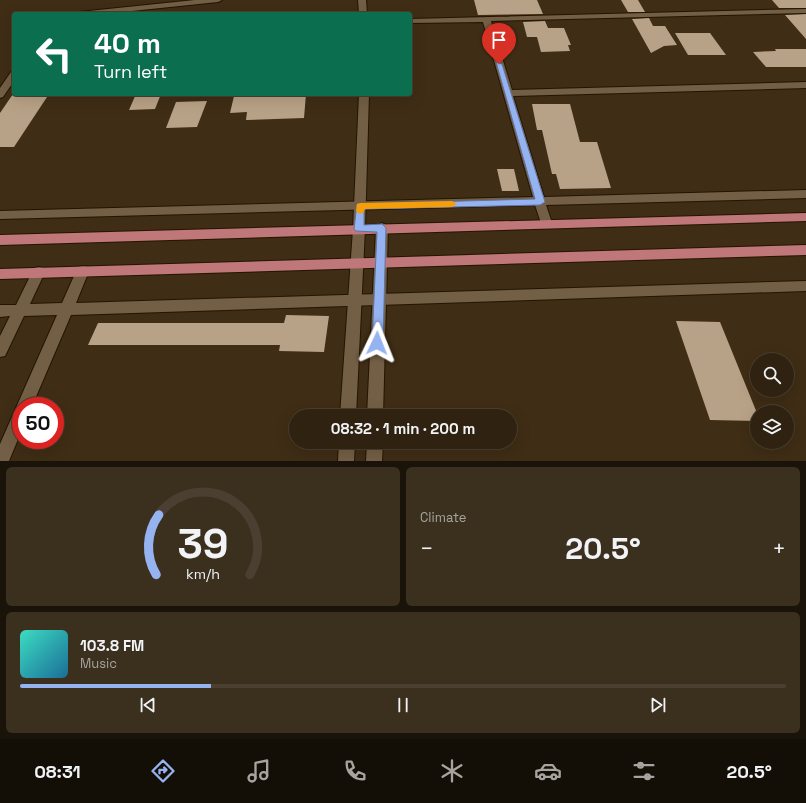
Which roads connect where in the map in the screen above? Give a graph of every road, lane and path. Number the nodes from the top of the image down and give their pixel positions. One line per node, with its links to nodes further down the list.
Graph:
1 (218, 0): 4 (street)
2 (362, 0): 5 (street)
3 (806, 11): 6 (street)
4 (98, 12)
5 (363, 12)
6 (486, 19): 7 (street); 10 (street)
7 (412, 21)
8 (806, 85): 10 (street)
9 (7, 86): 11 (street)
10 (507, 94): 14 (street)
11 (0, 95)
12 (364, 96): 15 (street)
13 (806, 194): 14 (street)
14 (540, 202): 15 (street); 18 (street)
15 (360, 206): 16 (street); 20 (street)
16 (0, 215)
17 (806, 217): 18 (main road)
18 (546, 223): 19 (main road)
19 (382, 228): 20 (main road); 23 (street)
20 (359, 229): 21 (main road); 24 (street)
21 (0, 240)
22 (806, 250): 23 (main road)
23 (380, 263): 24 (main road); 29 (street)
24 (358, 264): 25 (main road); 30 (street)
25 (83, 271): 26 (main road); 31 (street)
26 (39, 272): 27 (main road); 33 (street)
27 (0, 274)
28 (806, 286): 29 (street)
29 (379, 299): 30 (street); 37 (street)
30 (355, 300): 31 (street); 36 (street)
31 (66, 309): 33 (street); 35 (street)
32 (0, 311): 33 (street)
33 (20, 311): 34 (street)
34 (0, 351)
35 (28, 397)
36 (348, 409)
37 (375, 409)
38 (12, 435): 41 (street)
39 (347, 449): 42 (street)
40 (374, 449): 43 (street)
41 (1, 461)
42 (346, 461)
43 (374, 461)

